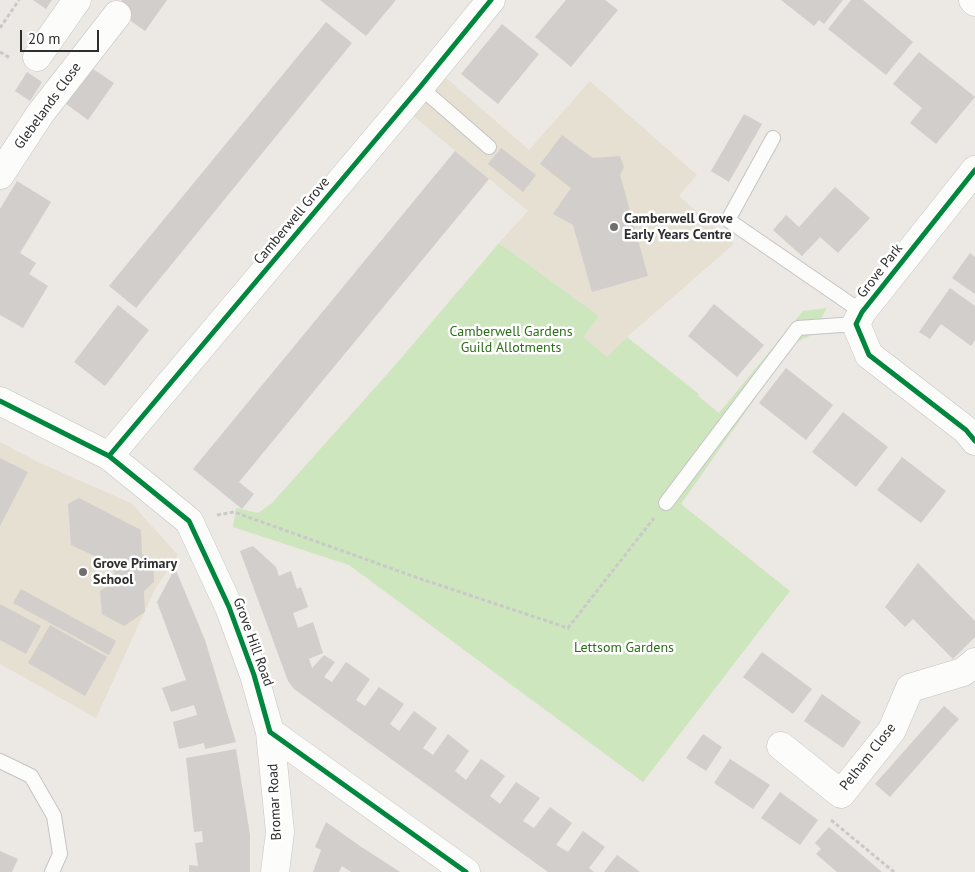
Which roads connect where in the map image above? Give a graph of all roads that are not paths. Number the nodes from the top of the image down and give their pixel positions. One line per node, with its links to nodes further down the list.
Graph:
1 (77, 0): 4 (street)
2 (490, 0): 5 (street, Camberwell Grove)
3 (117, 15): 9 (street, Glebelands Close)
4 (37, 57)
5 (420, 87): 7 (lane); 13 (street, Camberwell Grove)
6 (773, 138): 10 (lane)
7 (489, 147)
8 (975, 170): 10 (street, Grove Park)
9 (0, 175)
10 (859, 318): 12 (street); 14 (lane)
11 (0, 402): 13 (street, Grove Hill Road)
12 (975, 441)
13 (109, 456): 16 (street, Grove Hill Road)
14 (666, 503)
15 (975, 662): 17 (street, Pelham Close)
16 (270, 732): 20 (street, Bromar Road); 21 (street)
17 (780, 746)
18 (0, 761): 19 (lane)
19 (52, 872)
20 (275, 872)
21 (466, 872)

